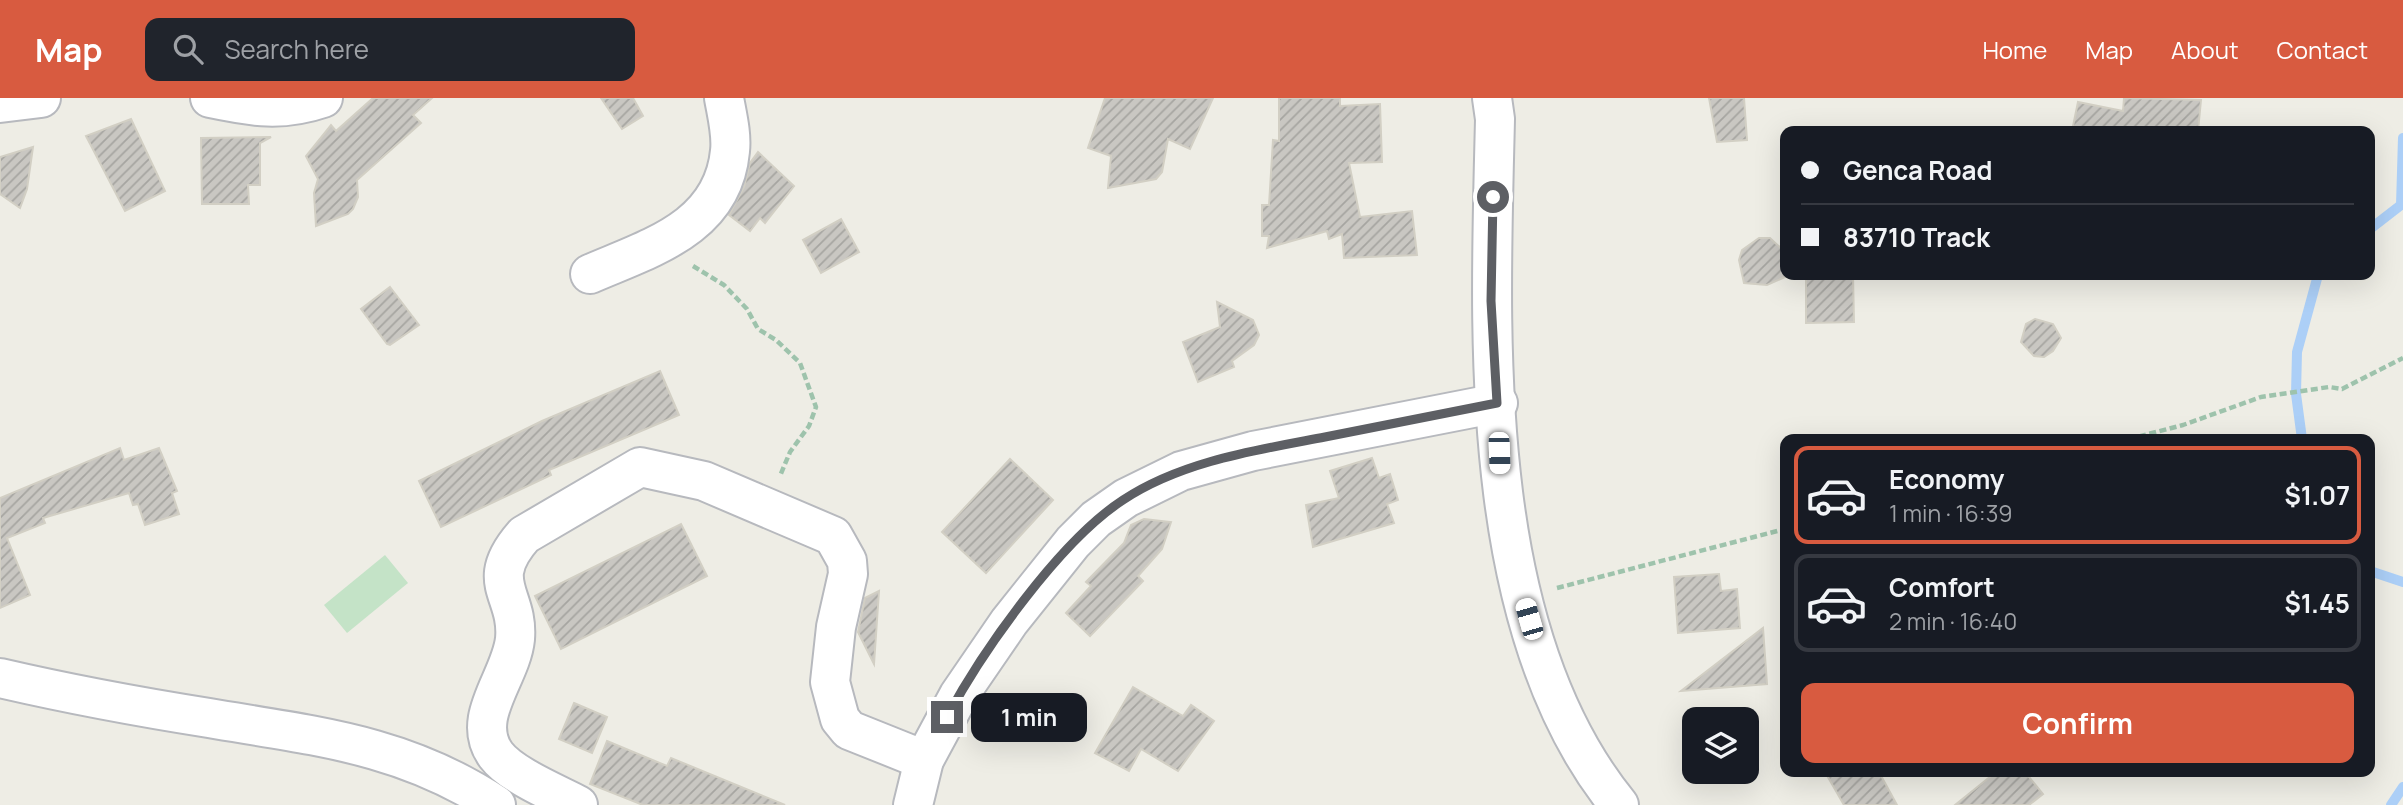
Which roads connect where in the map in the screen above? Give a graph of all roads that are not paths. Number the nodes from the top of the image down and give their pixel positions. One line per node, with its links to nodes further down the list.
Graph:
1 (41, 98): 6 (street)
2 (210, 98): 3 (street)
3 (323, 98)
4 (724, 98): 7 (street)
5 (1492, 98): 8 (street)
6 (0, 103)
7 (590, 274)
8 (1497, 403): 10 (street); 14 (street)
9 (0, 678): 11 (street)
10 (924, 760): 12 (street); 13 (street)
11 (496, 805)
12 (578, 805)
13 (913, 805)
14 (1619, 805)

